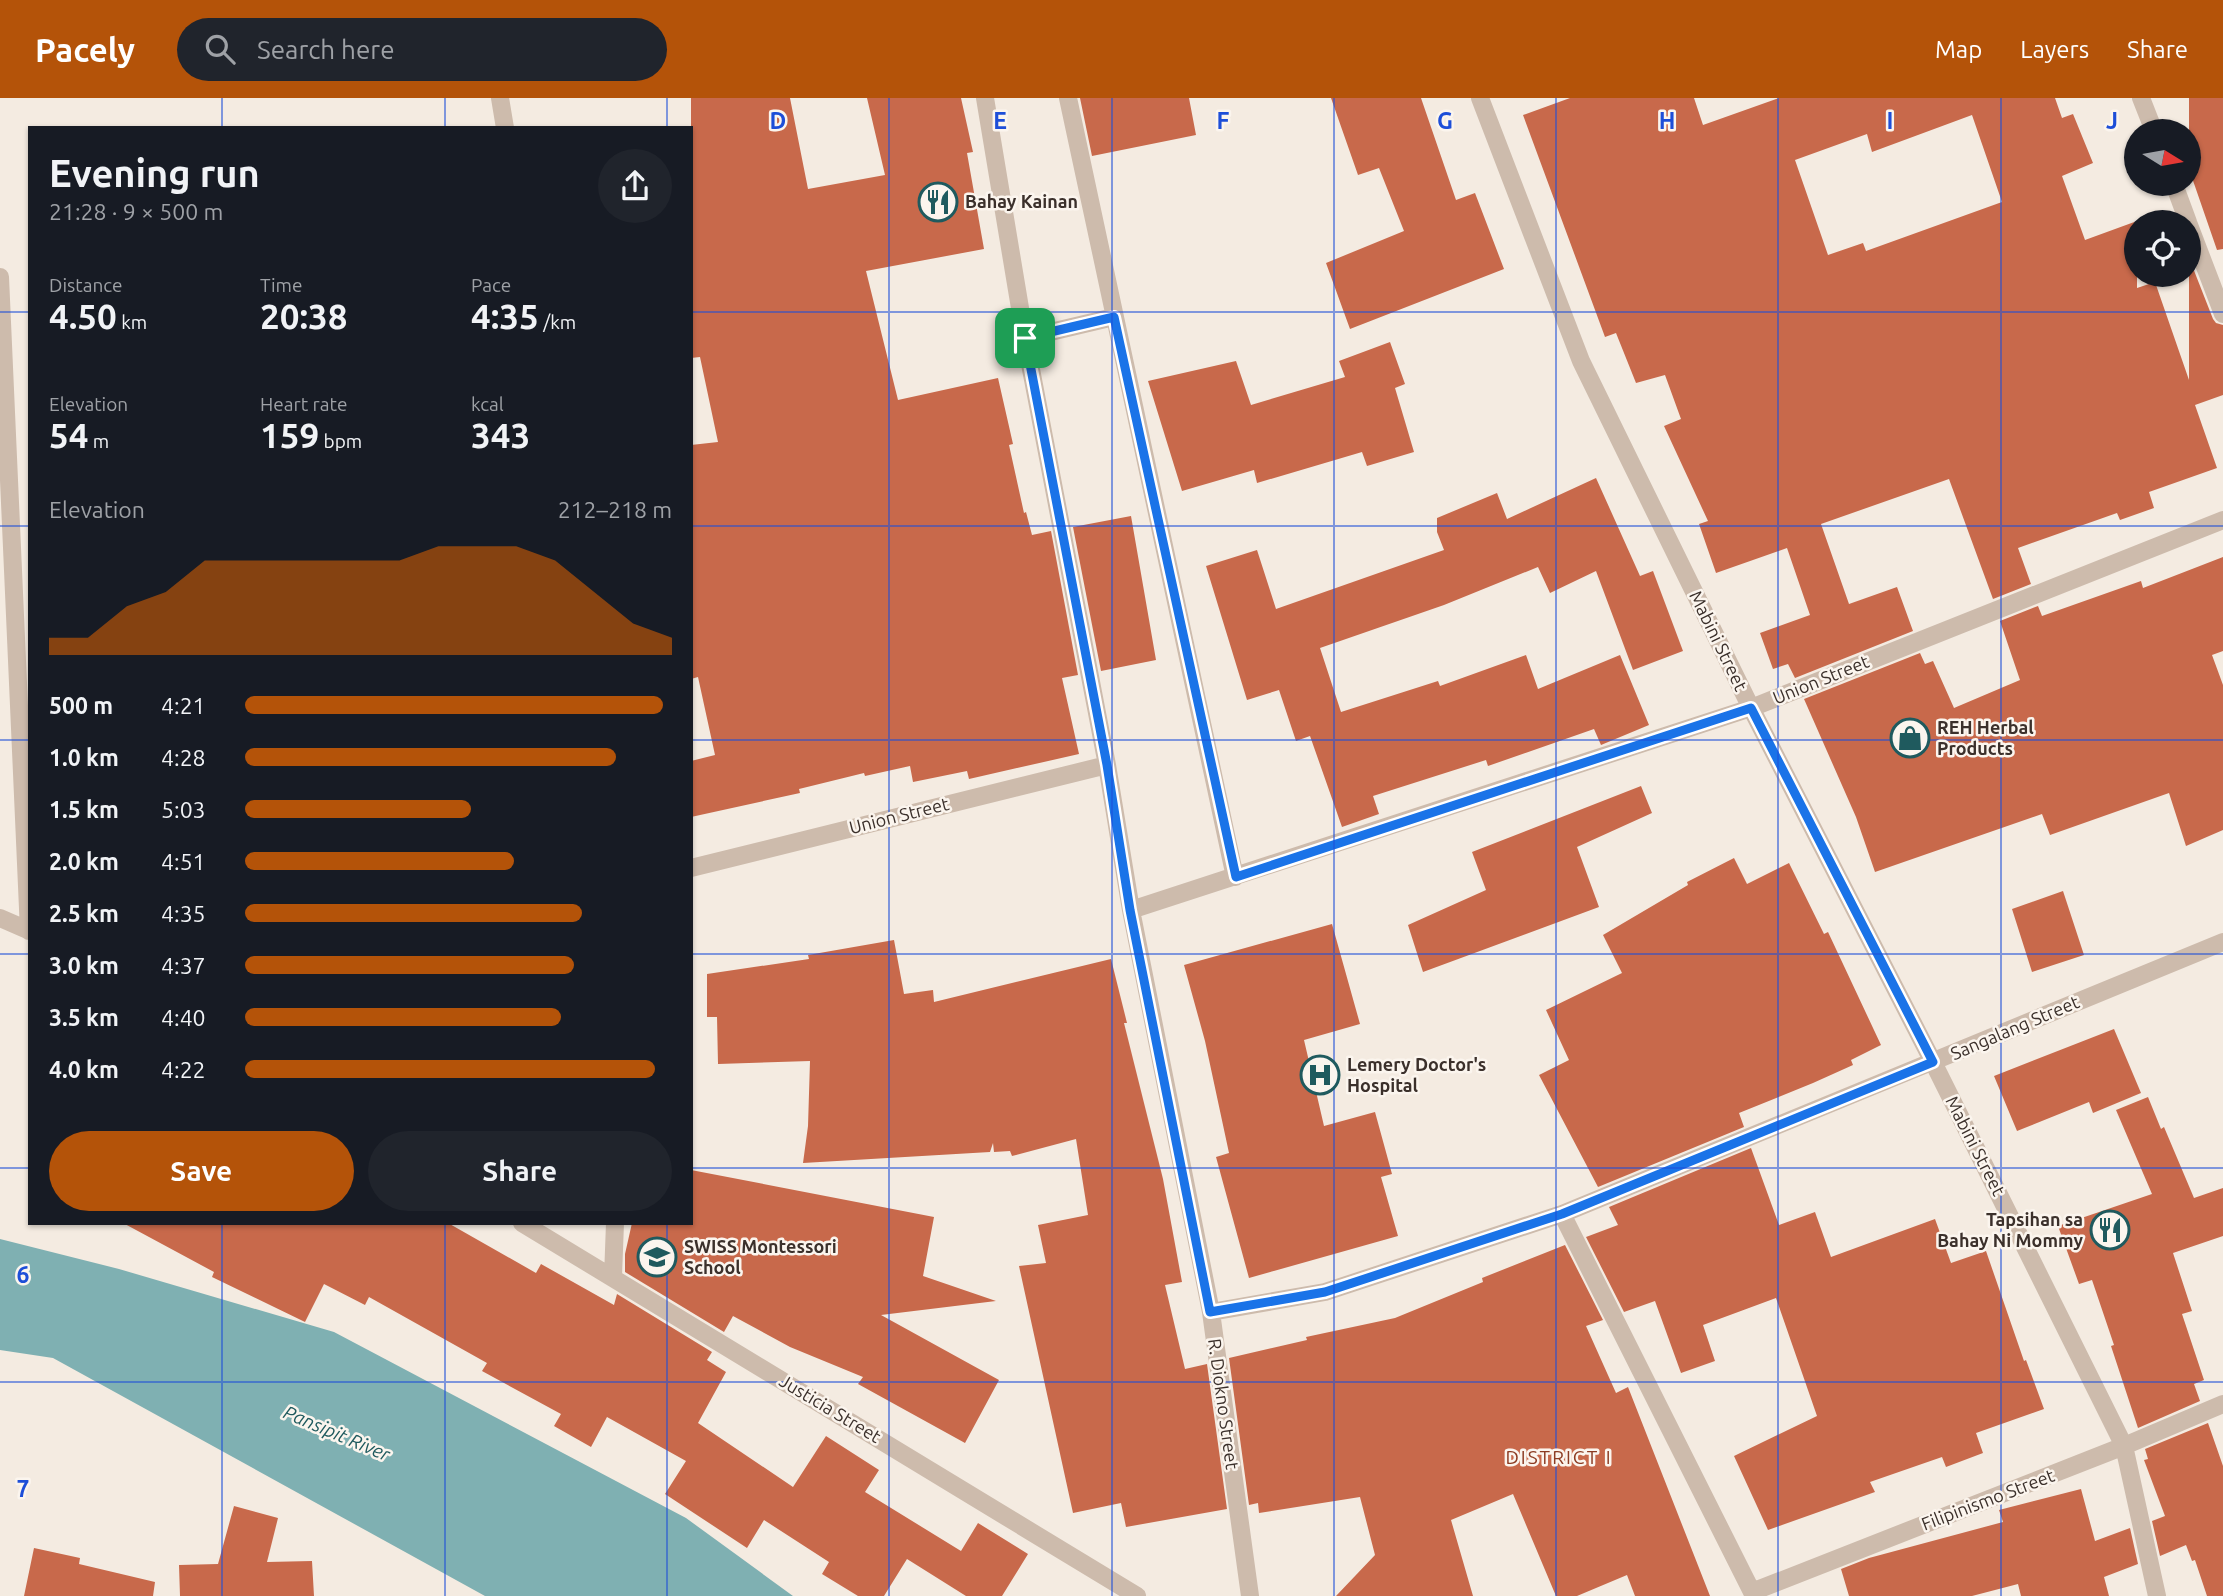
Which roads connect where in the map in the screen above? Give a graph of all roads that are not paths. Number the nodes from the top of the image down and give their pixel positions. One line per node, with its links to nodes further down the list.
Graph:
1 (500, 98): 7 (street)
2 (985, 98): 12 (street, R. Diokno Street)
3 (1068, 98): 11 (street)
4 (1480, 98): 14 (street, Mabini Street)
5 (2141, 98): 6 (street)
6 (2149, 119)
7 (505, 126)
8 (2201, 256): 10 (street)
9 (0, 277): 18 (street)
10 (2223, 314)
11 (1114, 317): 12 (street); 17 (street)
12 (1025, 338): 15 (street, R. Diokno Street)
13 (2223, 520): 14 (street, Union Street)
14 (1751, 708): 17 (street, Union Street); 23 (street, Mabini Street)
15 (1107, 765): 16 (street, Union Street); 19 (street, R. Diokno Street)
16 (693, 868)
17 (1236, 877): 19 (street, Union Street)
18 (28, 908)
19 (1130, 910): 28 (street, R. Diokno Street)
20 (0, 918): 21 (street)
21 (28, 931)
22 (2223, 942): 23 (street, Sangalang Street)
23 (1933, 1062): 24 (street, Sangalang Street); 30 (street, Mabini Street)
24 (1562, 1214): 28 (street, Sangalang Street); 31 (street)
25 (525, 1225): 27 (street, Justicia Street)
26 (615, 1225): 27 (street)
27 (613, 1277): 32 (street, Justicia Street)
28 (1210, 1312): 33 (street, R. Diokno Street)
29 (2223, 1404): 30 (street, Filipinismo Street)
30 (2124, 1446): 31 (street, Filipinismo Street); 34 (street, Mabini Street)
31 (1753, 1594)
32 (1137, 1596)
33 (1250, 1596)
34 (2157, 1596)

